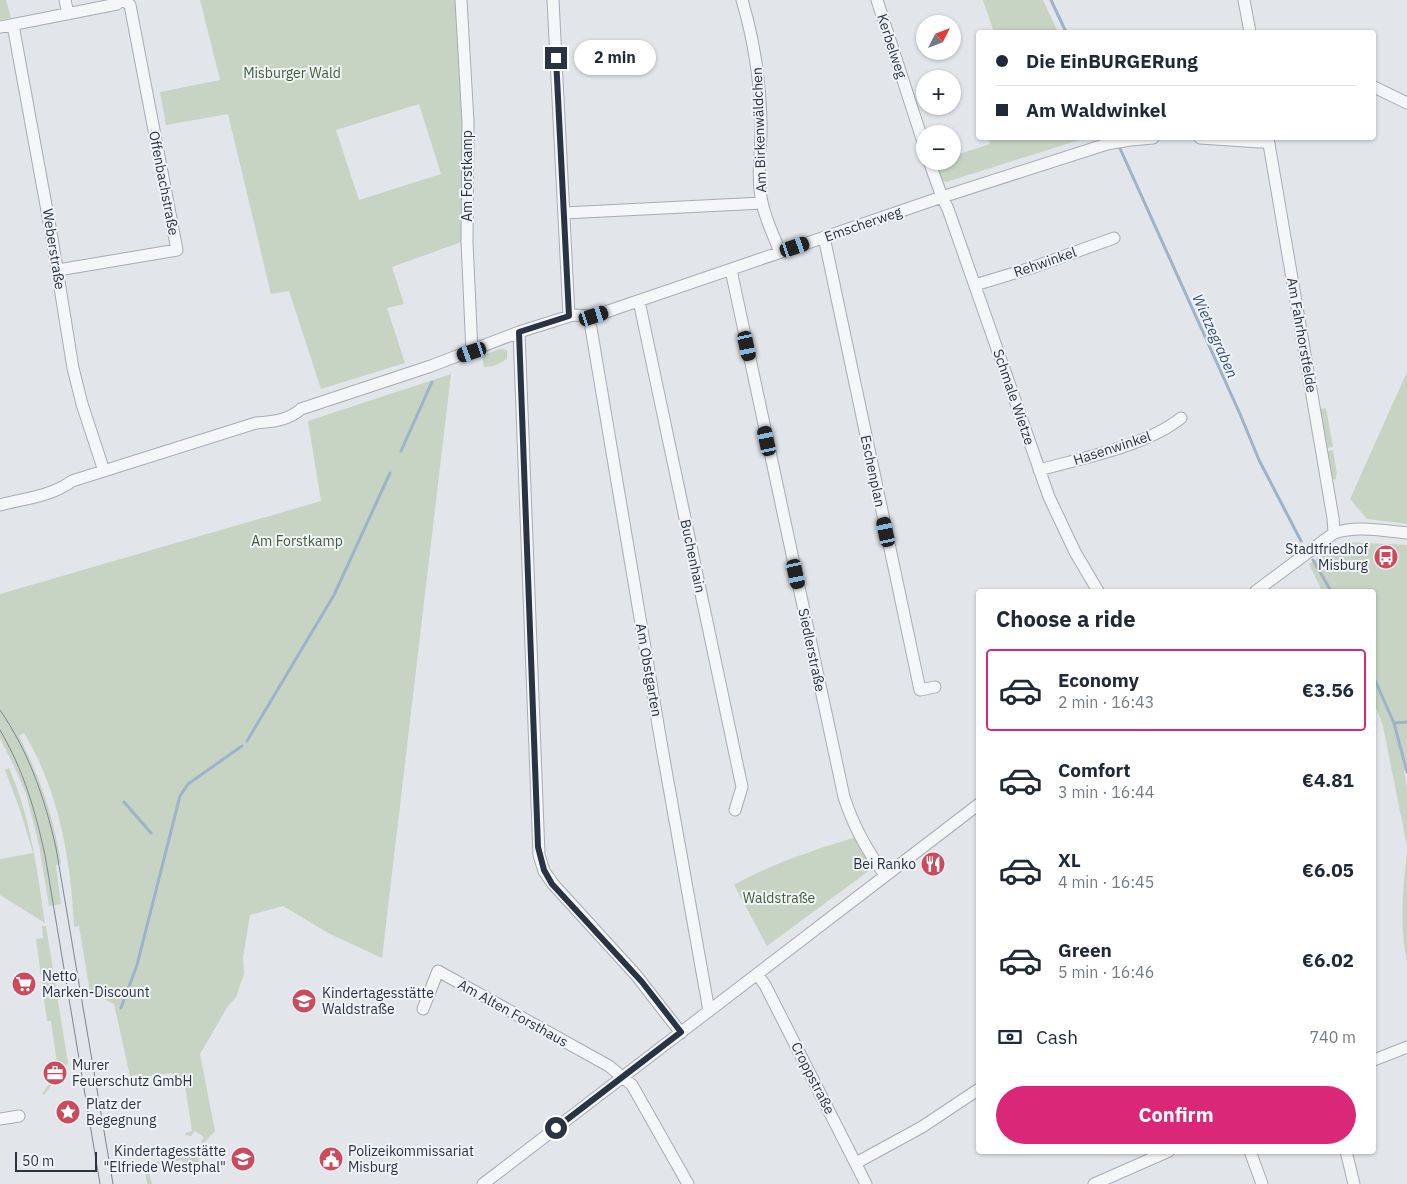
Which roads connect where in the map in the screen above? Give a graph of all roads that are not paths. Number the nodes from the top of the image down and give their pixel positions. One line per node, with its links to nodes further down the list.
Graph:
1 (65, 0): 8 (street)
2 (122, 0): 8 (street); 26 (street, Offenbachstraße)
3 (461, 0): 33 (street, Am Forstkamp)
4 (552, 0): 22 (street)
5 (742, 0): 21 (street, Am Birkenwäldchen)
6 (878, 0): 14 (street, Kerbelweg)
7 (1244, 0): 11 (street)
8 (68, 14): 9 (street)
9 (13, 25): 10 (street); 26 (street, Weberstraße)
10 (0, 27)
11 (1250, 30)
12 (1376, 88): 13 (street)
13 (1407, 103)
14 (918, 125)
15 (1126, 140): 20 (street, Emscherweg)
16 (1230, 140): 17 (street)
17 (1265, 140)
18 (1268, 140): 38 (street, Am Fahrhorstfelde)
19 (932, 170): 20 (street)
20 (942, 197): 23 (street, Emscherweg); 28 (street, Schmale Wietze)
21 (762, 202): 22 (street, Am Birkenwäldchen); 25 (street, Am Birkenwäldchen)
22 (564, 213): 30 (street)
23 (824, 237): 25 (street, Emscherweg); 42 (street, Eschenplan)
24 (1114, 238): 28 (street, Rehwinkel)
25 (780, 252): 27 (street, Emscherweg)
26 (58, 270): 36 (street, Weberstraße)
27 (731, 270): 29 (street, Emscherweg); 45 (street, Siedlerstraße)
28 (975, 285): 35 (street, Schmale Wietze)
29 (639, 301): 30 (street, Emscherweg); 44 (street, Buchenhain)
30 (569, 316): 32 (street, Emscherweg)
31 (591, 328): 48 (street, Am Obstgarten)
32 (519, 332): 33 (street); 49 (street)
33 (472, 352): 36 (street)
34 (1181, 418): 35 (street, Hasenwinkel)
35 (1039, 470): 40 (street, Schmale Wietze)
36 (104, 471): 37 (street)
37 (0, 505)
38 (1334, 533): 39 (street); 41 (street)
39 (1407, 533)
40 (1097, 589)
41 (1259, 589)
42 (935, 687)
43 (976, 806): 45 (street)
44 (735, 810)
45 (885, 875): 46 (street)
46 (757, 974): 48 (street); 59 (street, Croppstraße)
47 (423, 1009): 52 (street, Am Alten Forsthaus)
48 (709, 1011): 49 (street)
49 (681, 1032): 52 (street)
50 (1407, 1047): 51 (street)
51 (1376, 1059)
52 (623, 1078): 60 (street); 61 (street)
53 (976, 1091): 59 (street)
54 (19, 1116): 55 (street)
55 (0, 1119)
56 (1162, 1154): 63 (street)
57 (1251, 1154): 64 (street)
58 (1347, 1154): 65 (street)
59 (856, 1163): 62 (street, Croppstraße)
60 (483, 1184)
61 (688, 1184)
62 (866, 1184)
63 (1094, 1184)
64 (1262, 1184)
65 (1354, 1184)

